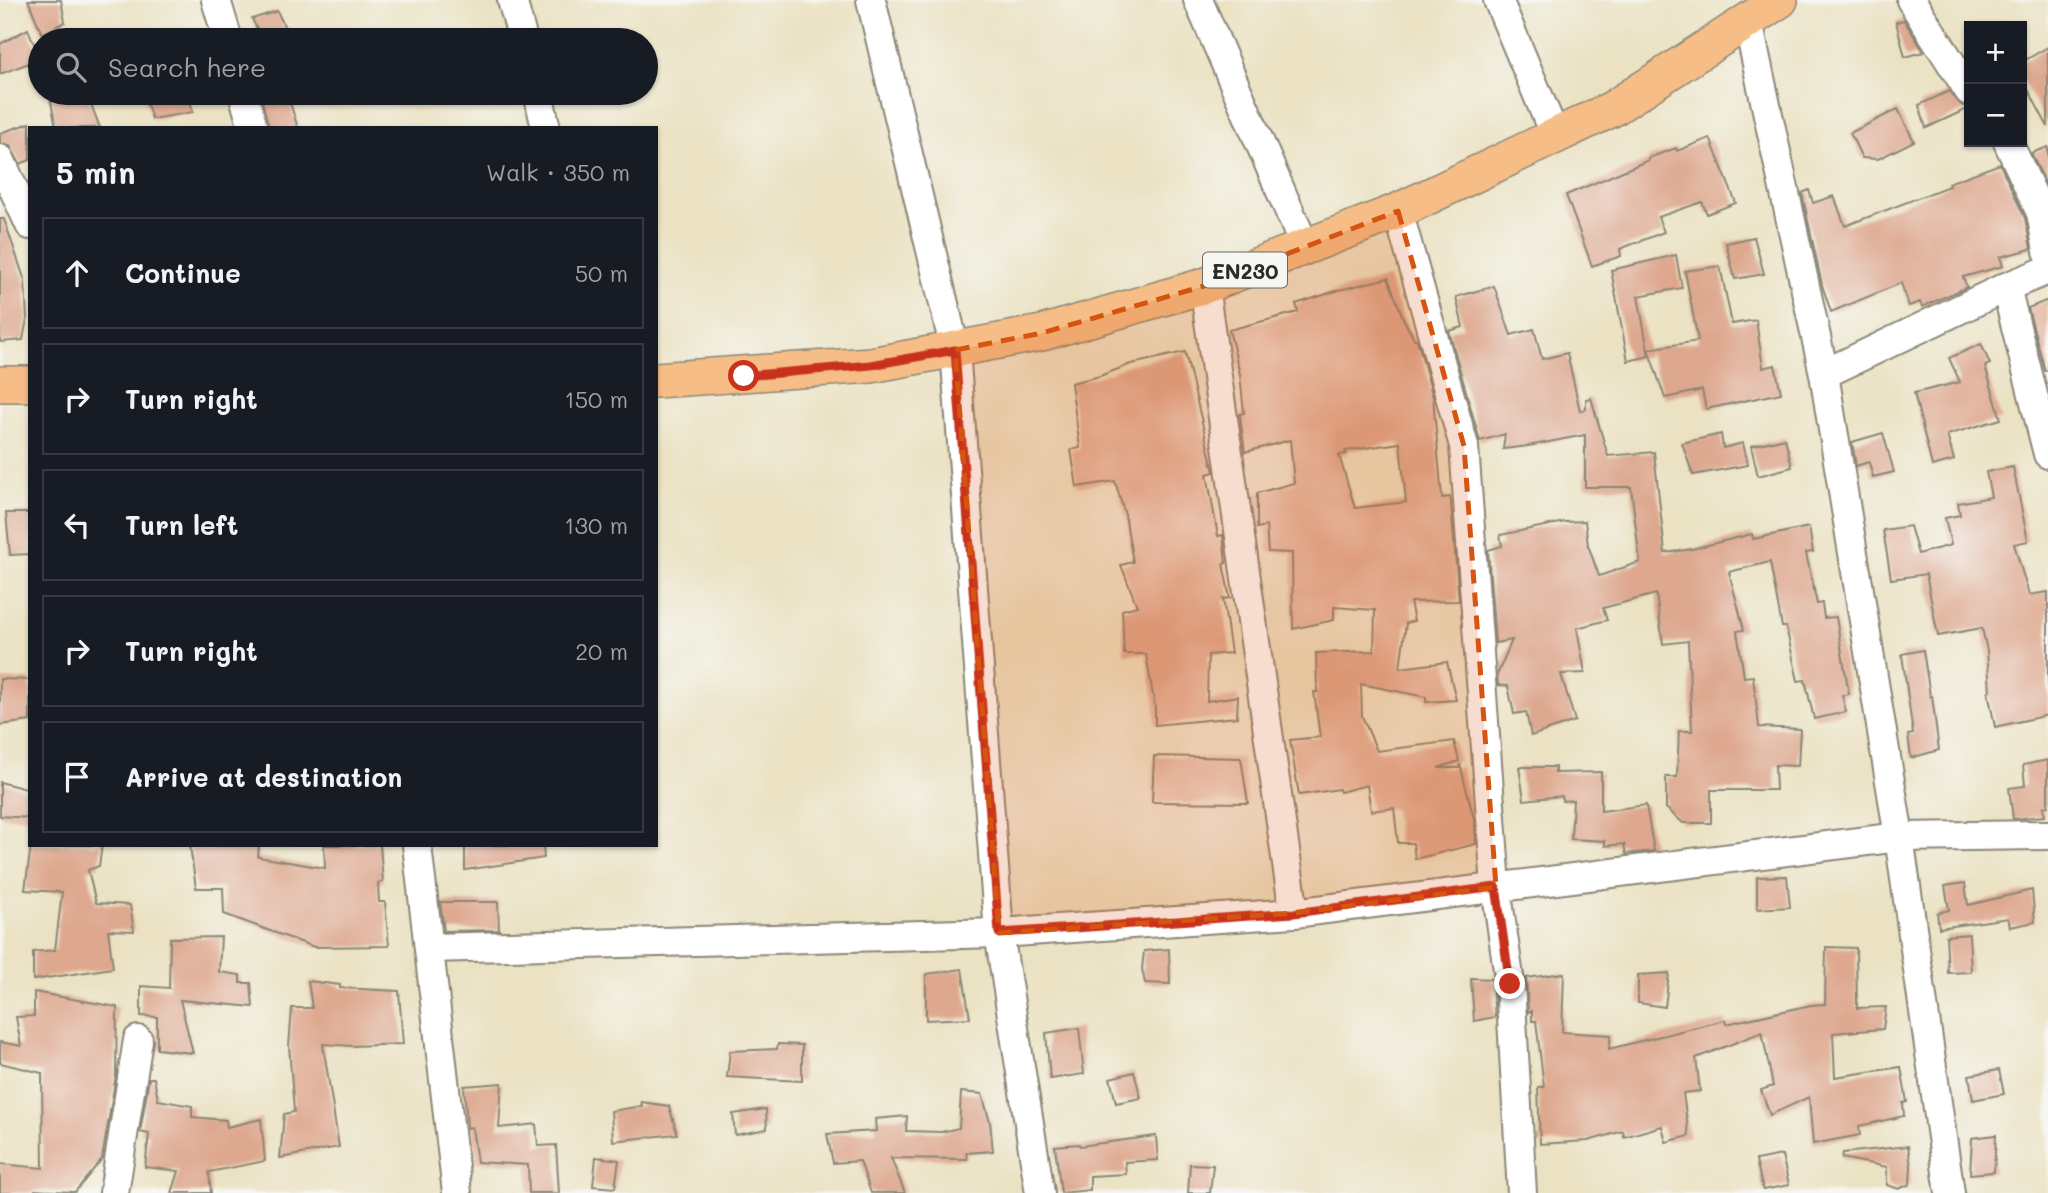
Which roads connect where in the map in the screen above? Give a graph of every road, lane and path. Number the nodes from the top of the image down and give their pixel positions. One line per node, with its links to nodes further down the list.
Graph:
1 (216, 0): 9 (street)
2 (512, 0): 10 (street)
3 (871, 0): 26 (street)
4 (1198, 0): 21 (street)
5 (1498, 0): 16 (street)
6 (1780, 0): 8 (main road, EN230)
7 (1911, 0): 11 (street)
8 (1748, 22): 16 (main road, EN230); 27 (street)
9 (224, 28)
10 (520, 28)
11 (1965, 84)
12 (246, 105): 14 (street)
13 (541, 105): 15 (street)
14 (252, 126)
15 (546, 126)
16 (1555, 136): 19 (main road, EN230)
17 (2010, 147): 22 (street)
18 (0, 159): 20 (street)
19 (1398, 211): 21 (main road, EN230); 35 (street)
20 (28, 221)
21 (1305, 247): 24 (main road, EN230)
22 (2048, 251)
23 (2048, 270): 25 (street)
24 (1204, 286): 26 (main road, EN230); 36 (street)
25 (2006, 287): 27 (street); 31 (street)
26 (955, 350): 28 (main road, EN230); 37 (street)
27 (1824, 374): 33 (street)
28 (658, 380)
29 (0, 384): 30 (main road)
30 (28, 384)
31 (2048, 453)
32 (2048, 835): 33 (street)
33 (1899, 837): 35 (street); 44 (street)
34 (417, 847): 38 (street)
35 (1496, 887): 36 (street); 43 (street)
36 (1294, 913): 37 (street)
37 (999, 933): 38 (street); 42 (street)
38 (429, 948): 41 (street)
39 (138, 1040): 40 (street)
40 (114, 1193)
41 (457, 1193)
42 (1040, 1193)
43 (1522, 1193)
44 (1950, 1193)

